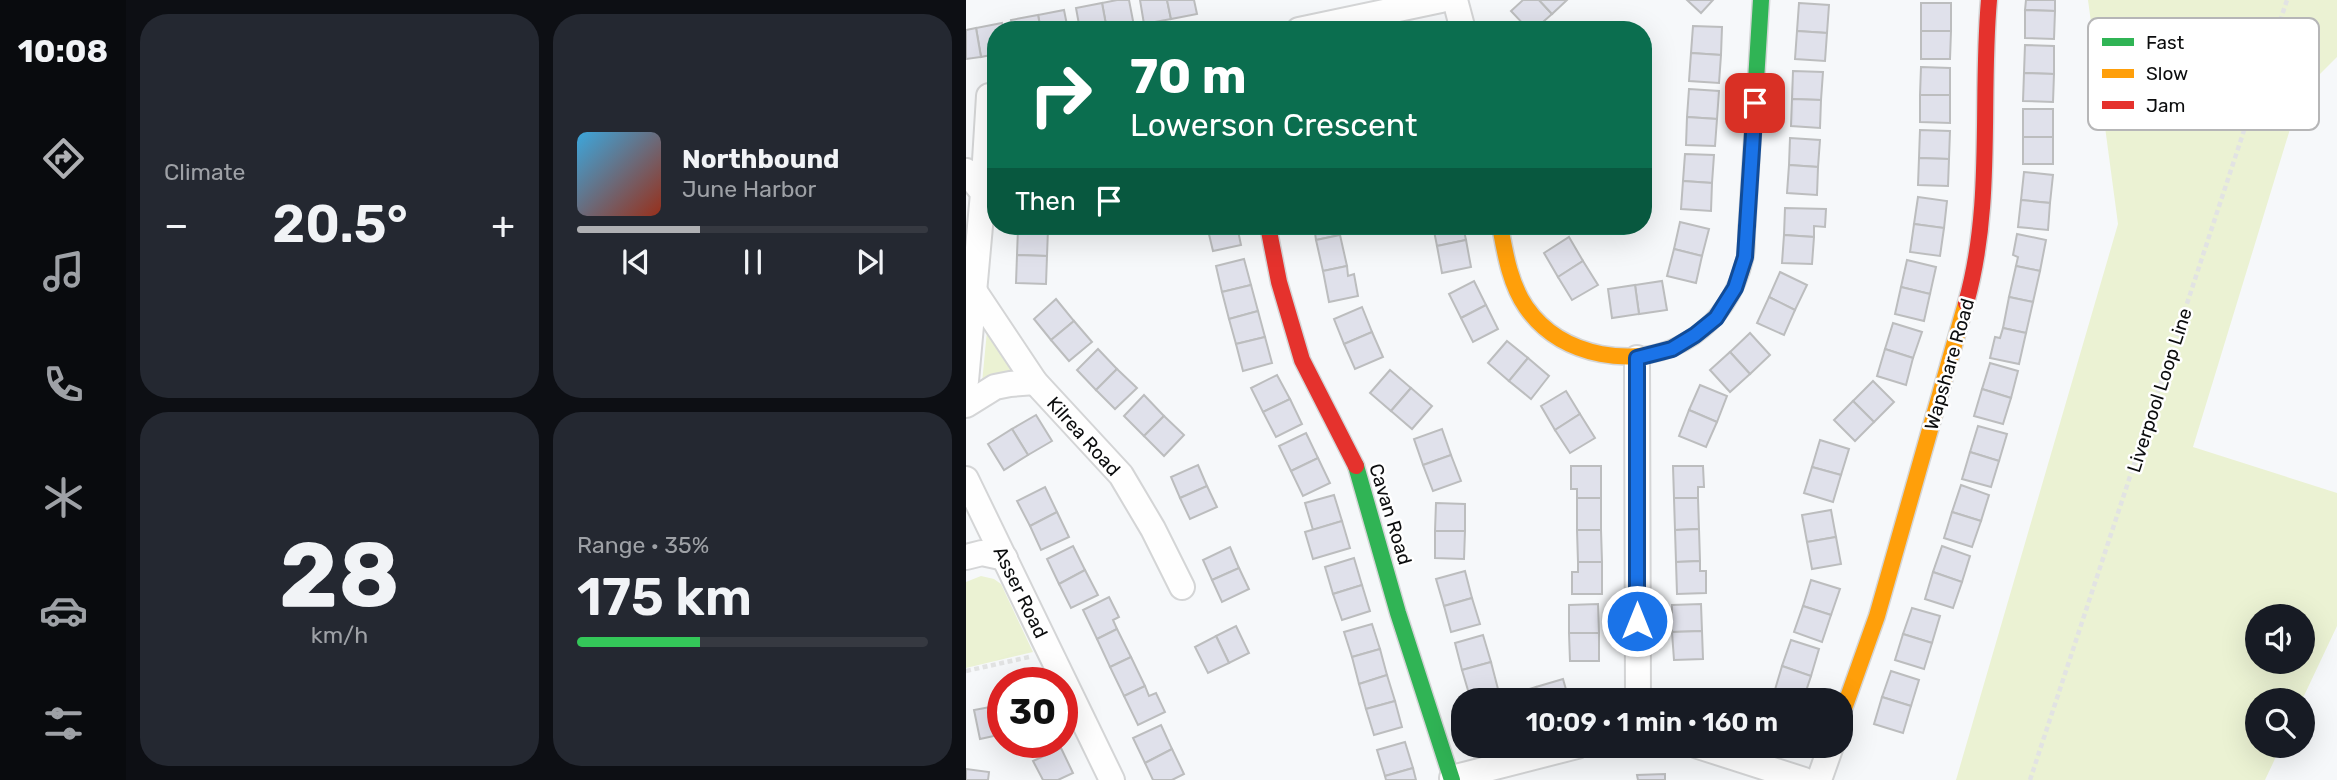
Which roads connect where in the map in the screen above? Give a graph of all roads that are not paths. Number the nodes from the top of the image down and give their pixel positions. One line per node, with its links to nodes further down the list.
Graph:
1 (1441, 0): 5 (street)
2 (1455, 0): 6 (street)
3 (1761, 0): 13 (street)
4 (1989, 0): 22 (street, Wapshare Road)
5 (1342, 21)
6 (1461, 21)
7 (984, 97): 9 (street)
8 (966, 171): 9 (street)
9 (983, 194): 12 (street)
10 (1270, 235): 26 (street, Cavan Road)
11 (1502, 235): 13 (street)
12 (975, 292): 14 (street); 15 (street, Kilrea Road)
13 (1637, 358): 21 (street)
14 (966, 381)
15 (1035, 382): 16 (street); 20 (street, Kilrea Road)
16 (966, 405)
17 (966, 479): 19 (street, Asser Road)
18 (966, 557): 19 (street)
19 (1005, 558): 27 (street, Asser Road)
20 (1182, 587)
21 (1637, 688)
22 (1851, 688)
23 (1532, 758): 26 (street)
24 (1735, 758): 28 (street)
25 (1827, 758): 29 (street)
26 (1452, 779)
27 (1112, 780)
28 (1804, 780)
29 (1819, 780)

